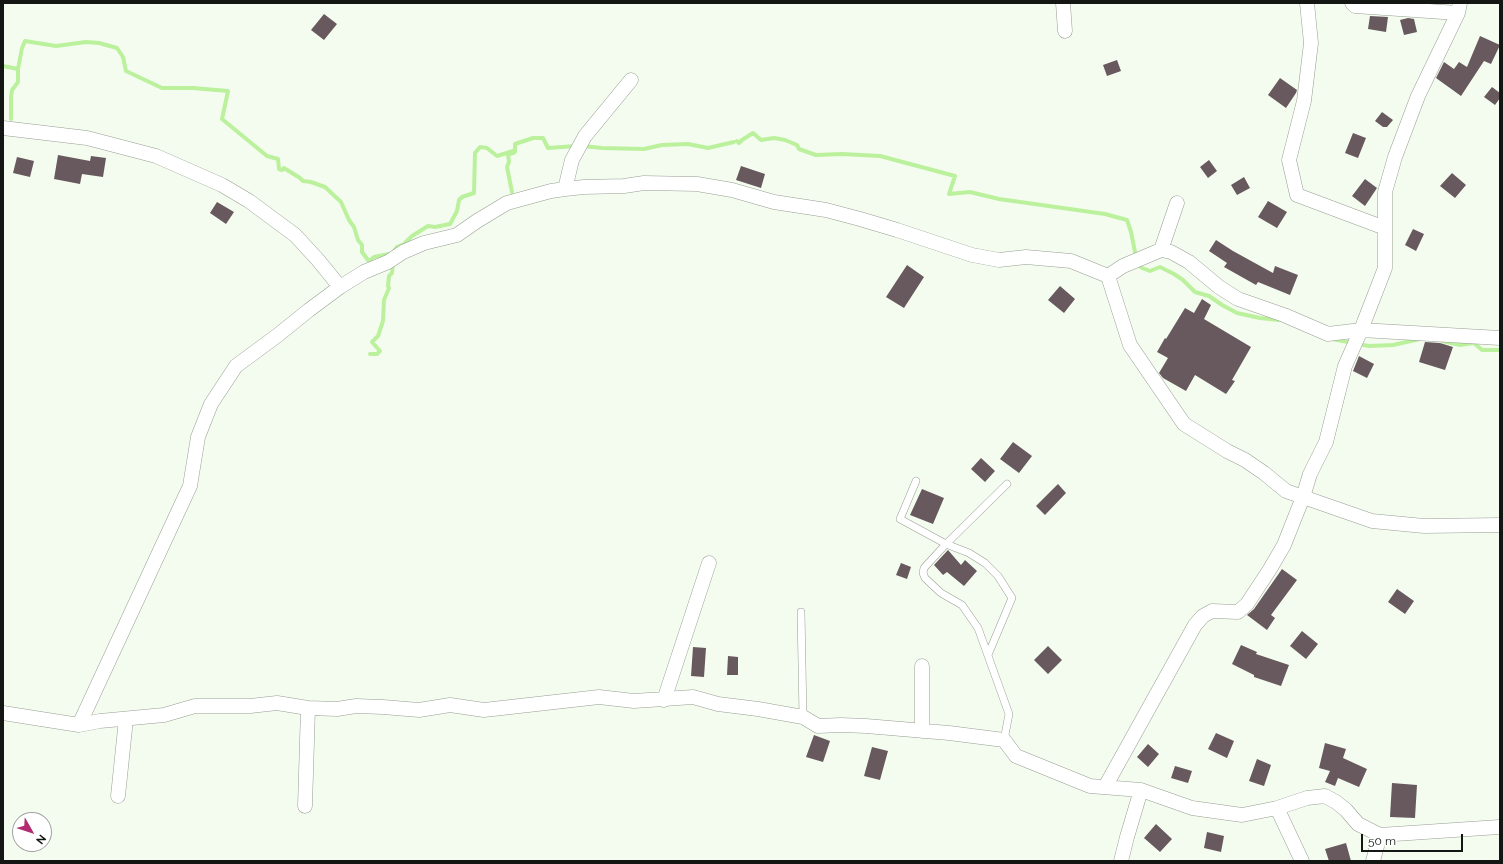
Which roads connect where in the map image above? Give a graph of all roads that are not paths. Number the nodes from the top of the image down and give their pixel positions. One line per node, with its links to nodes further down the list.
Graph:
1 (1063, 3): 5 (street)
2 (1308, 3): 10 (street)
3 (1352, 3): 4 (street)
4 (1459, 8): 10 (street)
5 (1065, 31)
6 (631, 80): 8 (street)
7 (3, 128): 13 (street)
8 (565, 189): 12 (street); 13 (street)
9 (1177, 202): 11 (street)
10 (1385, 228): 14 (street)
11 (1161, 250): 12 (street); 14 (street)
12 (1108, 276): 18 (street)
13 (340, 287): 30 (street)
14 (1362, 330): 15 (street); 18 (street)
15 (1500, 338)
16 (916, 481): 20 (lane)
17 (1007, 484): 20 (lane)
18 (1303, 497): 19 (street); 33 (street)
19 (1500, 525)
20 (946, 544): 23 (lane); 23 (lane)
21 (709, 563): 25 (street)
22 (801, 612): 28 (lane)
23 (988, 655): 32 (lane)
24 (922, 666): 31 (street)
25 (664, 700): 26 (street); 28 (street)
26 (308, 708): 29 (street); 36 (street)
27 (3, 713): 30 (street)
28 (803, 717): 31 (street)
29 (126, 719): 30 (street); 35 (street)
30 (79, 725)
31 (922, 730): 32 (street)
32 (1004, 740): 33 (street)
33 (1105, 787): 34 (street)
34 (1141, 790): 37 (street); 40 (street)
35 (118, 796)
36 (305, 806)
37 (1277, 808): 39 (street); 41 (street)
38 (1499, 827): 39 (street)
39 (1380, 835): 42 (street)
40 (1121, 861)
41 (1302, 861)
42 (1373, 861)

